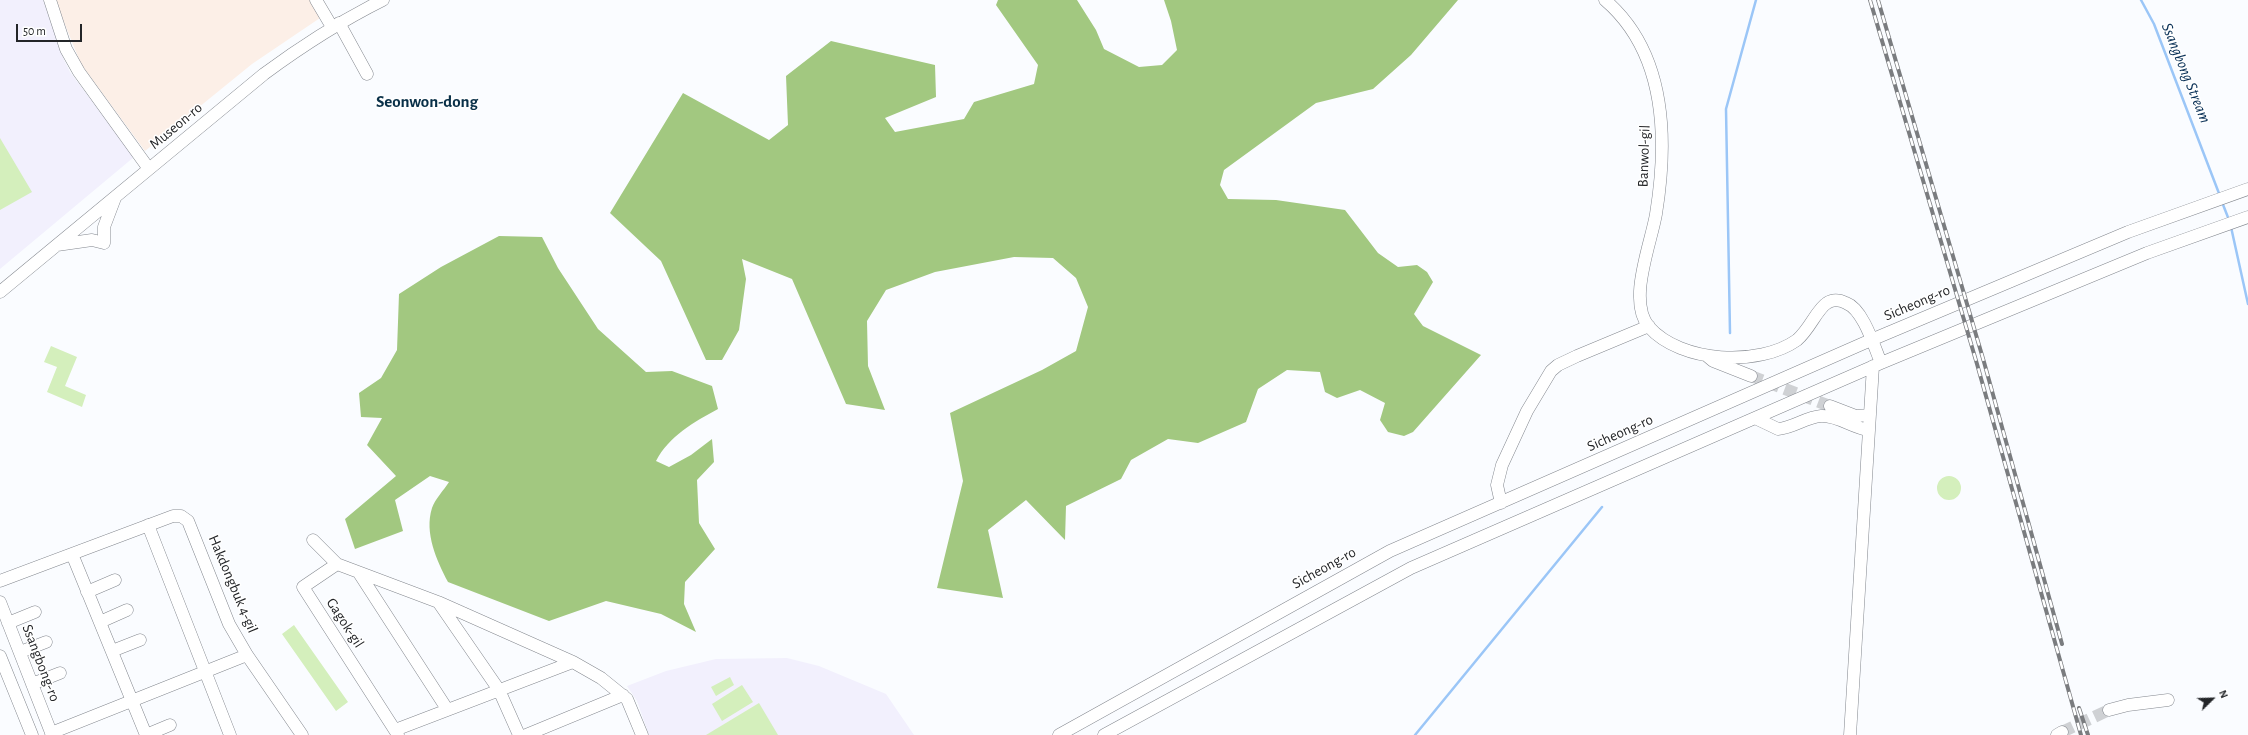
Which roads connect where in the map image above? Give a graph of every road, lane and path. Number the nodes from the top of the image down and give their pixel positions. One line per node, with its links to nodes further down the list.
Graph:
1 (50, 0): 8 (street)
2 (316, 0): 6 (street)
3 (383, 0): 6 (street, Museon-ro)
4 (1605, 0): 5 (street, Banwol-gil)
5 (1616, 5): 14 (street, Banwol-gil)
6 (336, 25): 7 (street); 8 (street, Museon-ro)
7 (367, 74)
8 (149, 169): 10 (street, Museon-ro)
9 (2247, 190): 17 (street, Sicheong-ro)
10 (115, 197): 12 (street, Museon-ro); 12 (street)
11 (2248, 217): 19 (street)
12 (56, 246): 13 (street, Museon-ro)
13 (0, 292)
14 (1640, 306): 15 (street, Banwol-gil); 16 (street)
15 (1649, 326): 16 (street); 18 (street, Banwol-gil)
16 (1624, 335): 25 (street)
17 (1870, 340): 18 (street, Banwol-gil); 19 (street, Banwol-gil); 25 (street, Sicheong-ro)
18 (1704, 354): 20 (street)
19 (1877, 364): 22 (street); 23 (street)
20 (1750, 376)
21 (1830, 406): 22 (street)
22 (1870, 415): 24 (street)
23 (1754, 418): 24 (street); 67 (street)
24 (1869, 430): 68 (street)
25 (1501, 503): 66 (street, Sicheong-ro)
26 (148, 525): 28 (street, Hakdongbuk 4-gil); 44 (street, Hakdongbuk 4-gil); 47 (street)
27 (313, 540): 29 (street)
28 (72, 554): 32 (street, Hakdongbuk 4-gil); 33 (street)
29 (337, 564): 30 (street); 57 (street, Gagok-gil)
30 (359, 573): 35 (street); 54 (street)
31 (115, 580): 33 (street)
32 (0, 581)
33 (87, 592): 38 (street)
34 (0, 602): 39 (street, Ssangbong-ro)
35 (438, 602): 46 (street); 50 (street)
36 (127, 610): 38 (street)
37 (35, 612): 39 (street)
38 (100, 622): 42 (street)
39 (8, 623): 43 (street, Ssangbong-ro)
40 (140, 640): 42 (street)
41 (46, 642): 43 (street)
42 (112, 651): 52 (street)
43 (20, 652): 49 (street, Ssangbong-ro)
44 (247, 655): 47 (street); 62 (street, Hakdongbuk 4-gil)
45 (0, 656): 59 (street)
46 (572, 662): 50 (street, Gagok-gil); 51 (street)
47 (205, 672): 52 (street); 61 (street)
48 (60, 673): 49 (street)
49 (32, 684): 58 (street, Ssangbong-ro)
50 (499, 690): 54 (street, Gagok-gil); 63 (street)
51 (624, 695): 64 (street); 65 (street)
52 (132, 700): 58 (street); 60 (street)
53 (2168, 700): 55 (street)
54 (447, 709): 57 (street, Gagok-gil)
55 (2109, 710)
56 (170, 725): 60 (street)
57 (396, 732)
58 (52, 734)
59 (32, 735)
60 (146, 735)
61 (230, 735)
62 (302, 735)
63 (519, 735)
64 (526, 735)
65 (642, 735)
66 (1059, 735)
67 (1104, 735)
68 (1850, 735)

